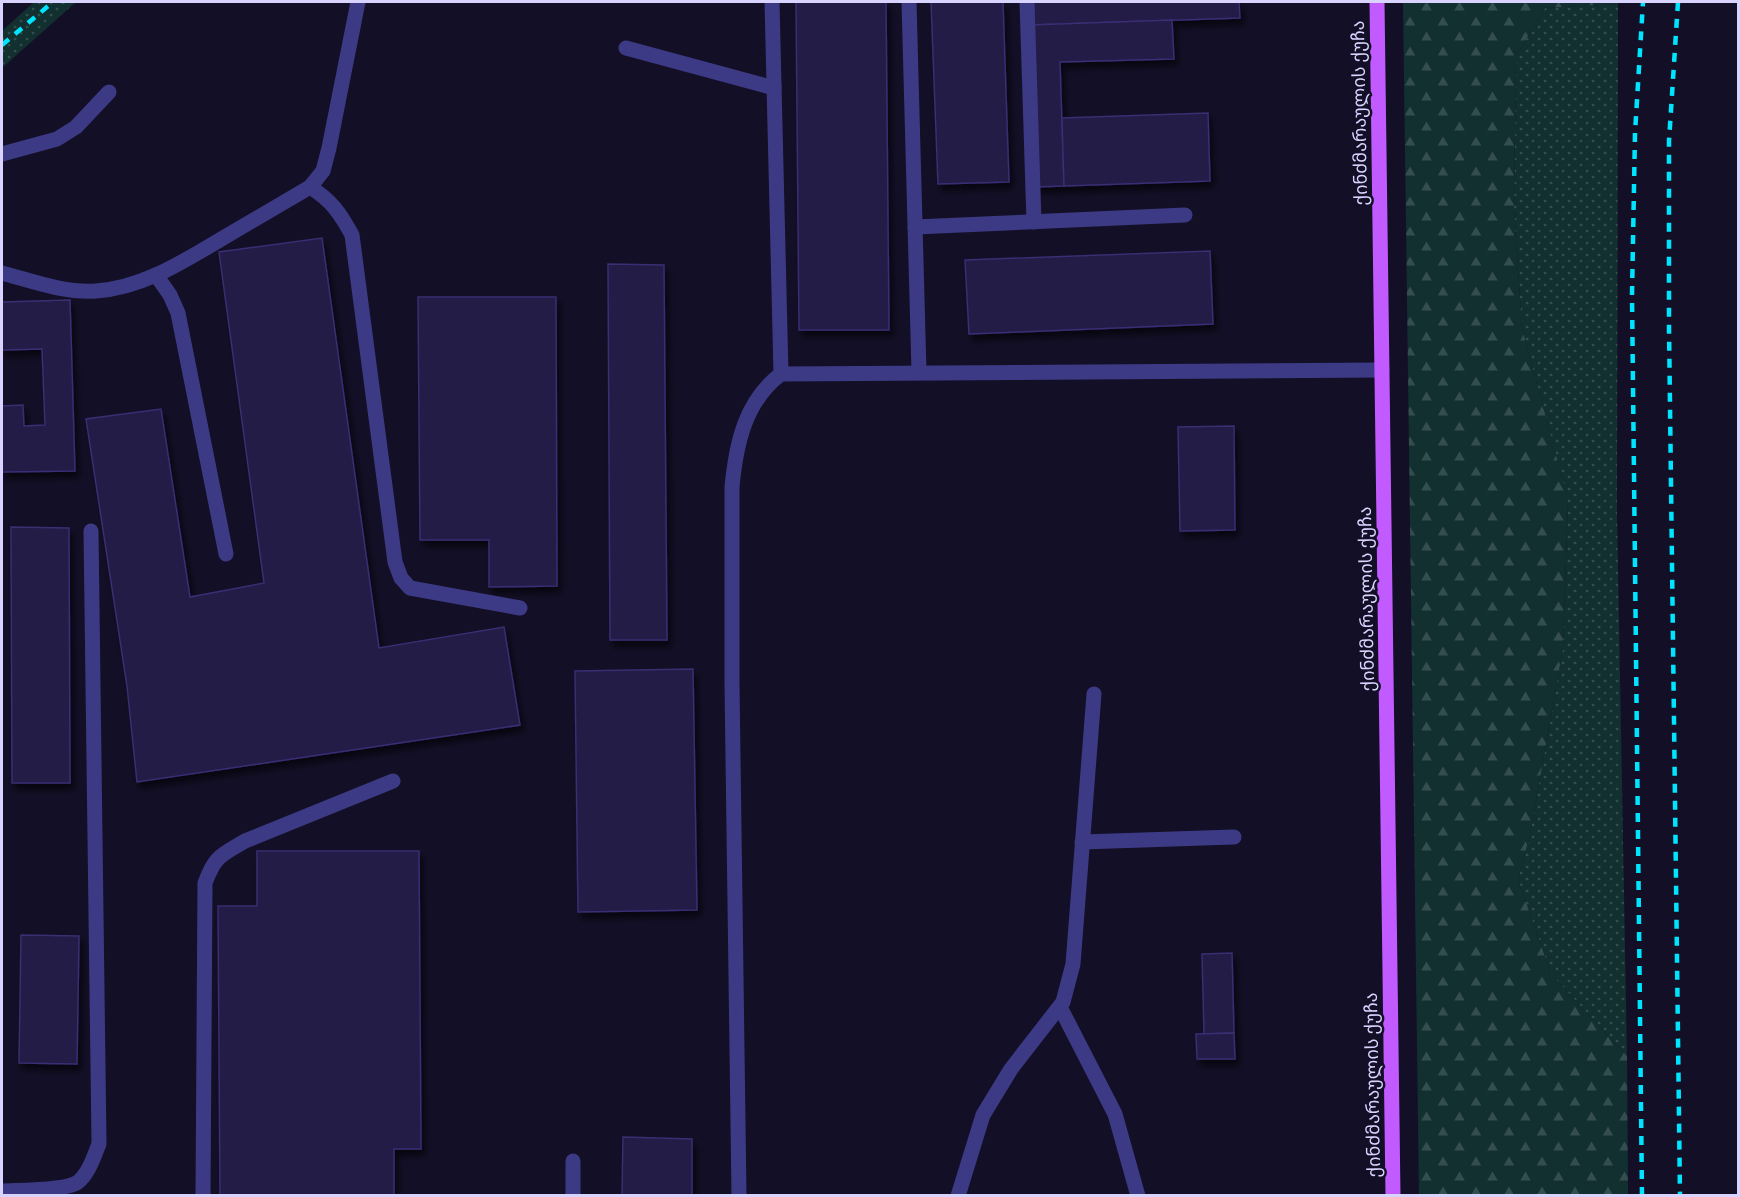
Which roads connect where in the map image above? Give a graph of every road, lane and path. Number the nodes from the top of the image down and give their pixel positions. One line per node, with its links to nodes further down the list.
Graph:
1 (358, 2): 10 (street)
2 (772, 2): 7 (street)
3 (909, 2): 13 (street)
4 (1027, 2): 12 (street)
5 (1377, 2): 16 (main road, ქინძმარაულის ქუჩა)
6 (626, 48): 7 (street)
7 (774, 88): 18 (street)
8 (109, 92): 9 (street)
9 (2, 154)
10 (310, 187): 15 (street); 21 (street)
11 (1185, 214): 12 (street)
12 (1034, 222): 13 (street)
13 (915, 227): 17 (street)
14 (2, 273): 15 (street)
15 (156, 275): 20 (street)
16 (1382, 370): 17 (street); 34 (main road, ქინძმარაულის ქუჩა)
17 (919, 372): 18 (street)
18 (781, 374): 31 (street)
19 (91, 531): 28 (street)
20 (226, 555)
21 (520, 608)
22 (1094, 694): 25 (street)
23 (393, 781): 29 (street)
24 (1234, 837): 25 (street)
25 (1082, 842): 26 (street)
26 (1060, 1006): 32 (street); 33 (street)
27 (573, 1161): 30 (street)
28 (12, 1192)
29 (203, 1196)
30 (573, 1196)
31 (739, 1196)
32 (958, 1196)
33 (1138, 1196)
34 (1393, 1196)

